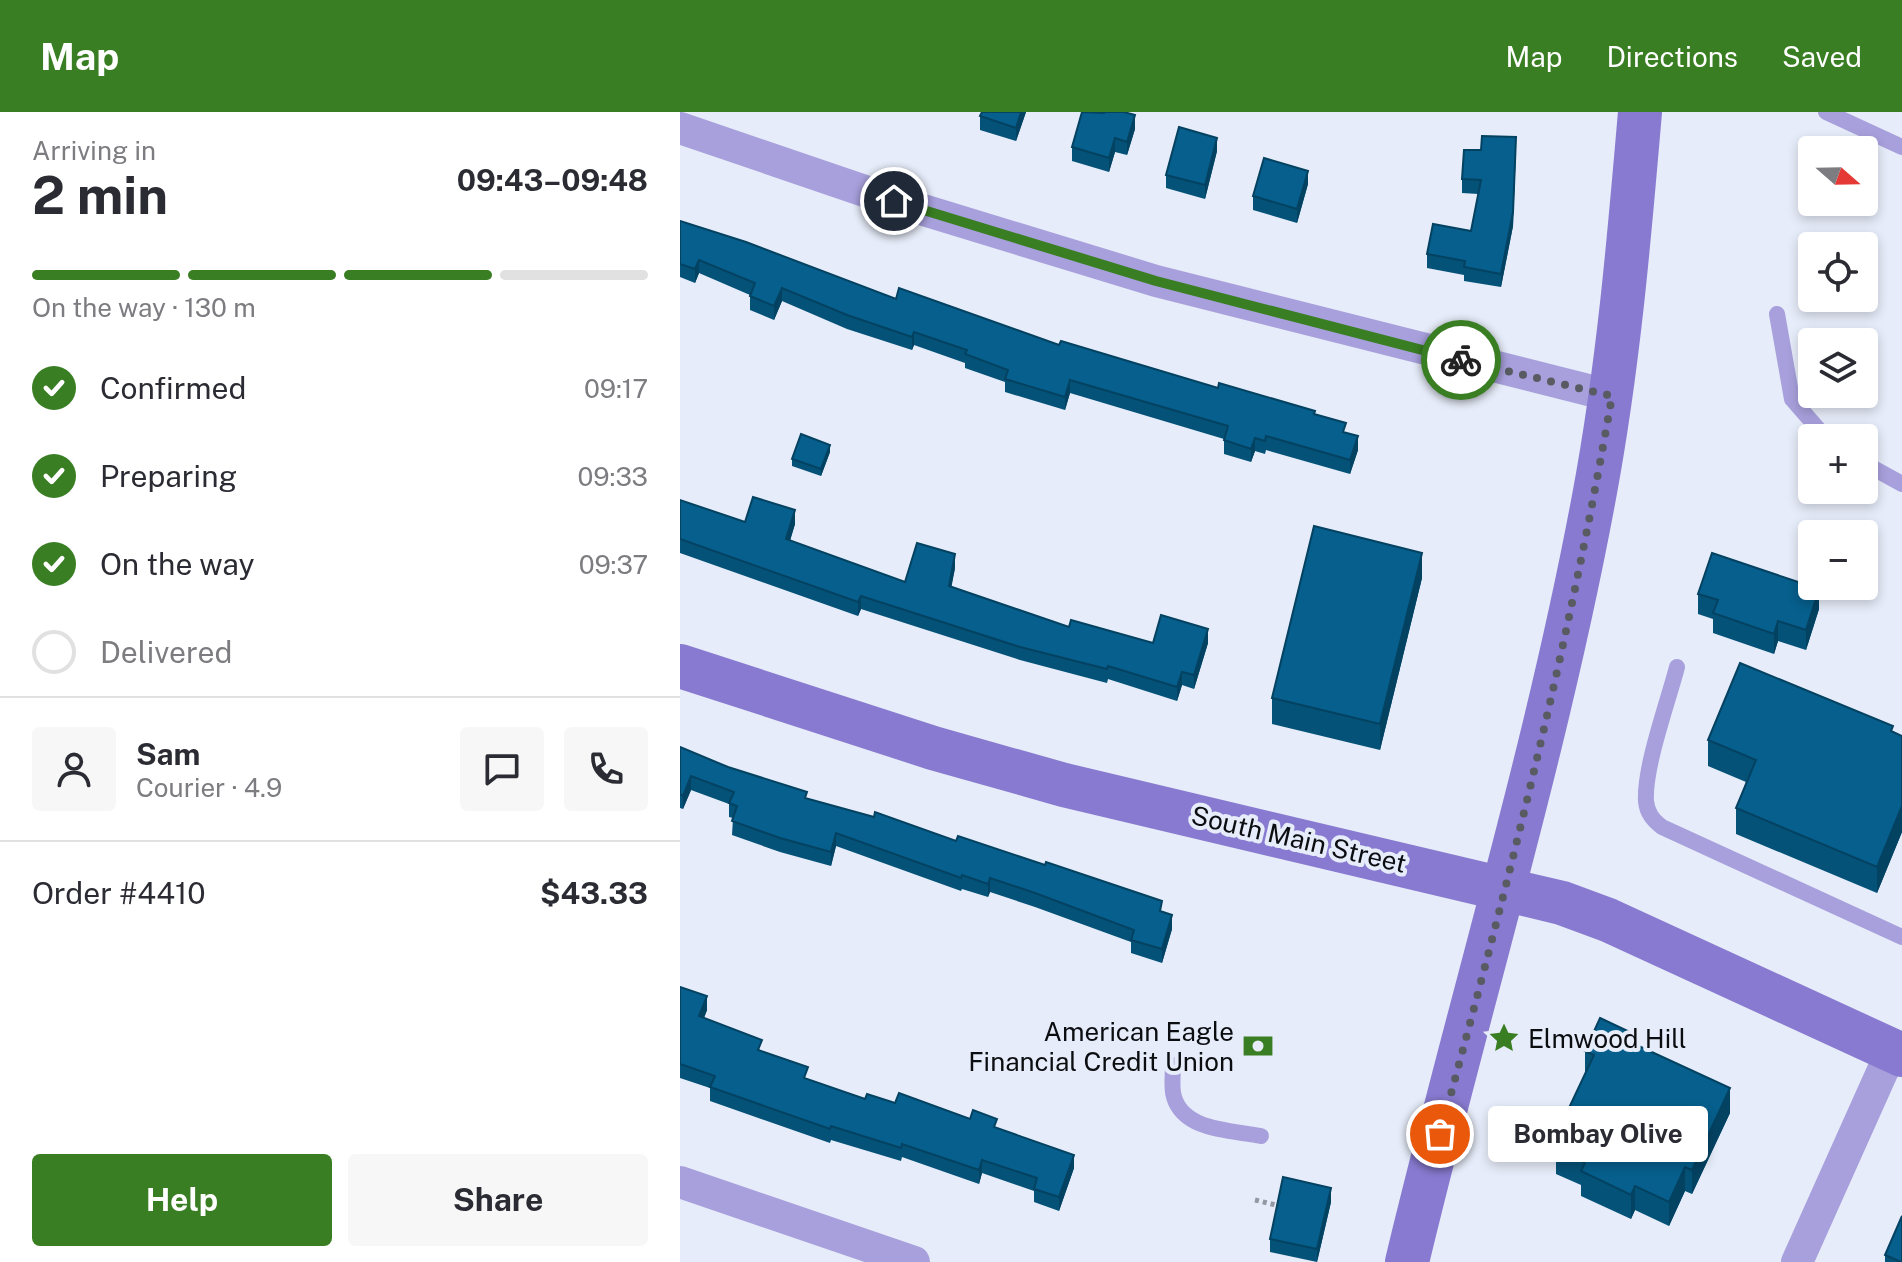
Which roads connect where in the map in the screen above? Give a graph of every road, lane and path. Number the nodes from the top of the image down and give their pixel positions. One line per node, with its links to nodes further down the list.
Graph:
1 (1640, 112): 6 (main road)
2 (1826, 112): 4 (lane)
3 (680, 128): 6 (street)
4 (1902, 147)
5 (1777, 314): 7 (lane)
6 (1612, 396): 12 (main road)
7 (1814, 424)
8 (1878, 471): 9 (lane)
9 (1902, 484)
10 (680, 666): 12 (main road, South Main Street)
11 (1677, 667): 13 (lane)
12 (1504, 888): 14 (main road, South Main Street); 21 (main road)
13 (1902, 937)
14 (1897, 1053): 22 (street)
15 (1173, 1065): 16 (lane)
16 (1261, 1136)
17 (680, 1182): 20 (street)
18 (1255, 1200): 19 (path)
19 (1280, 1206)
20 (914, 1262)
21 (1407, 1262)
22 (1797, 1262)

